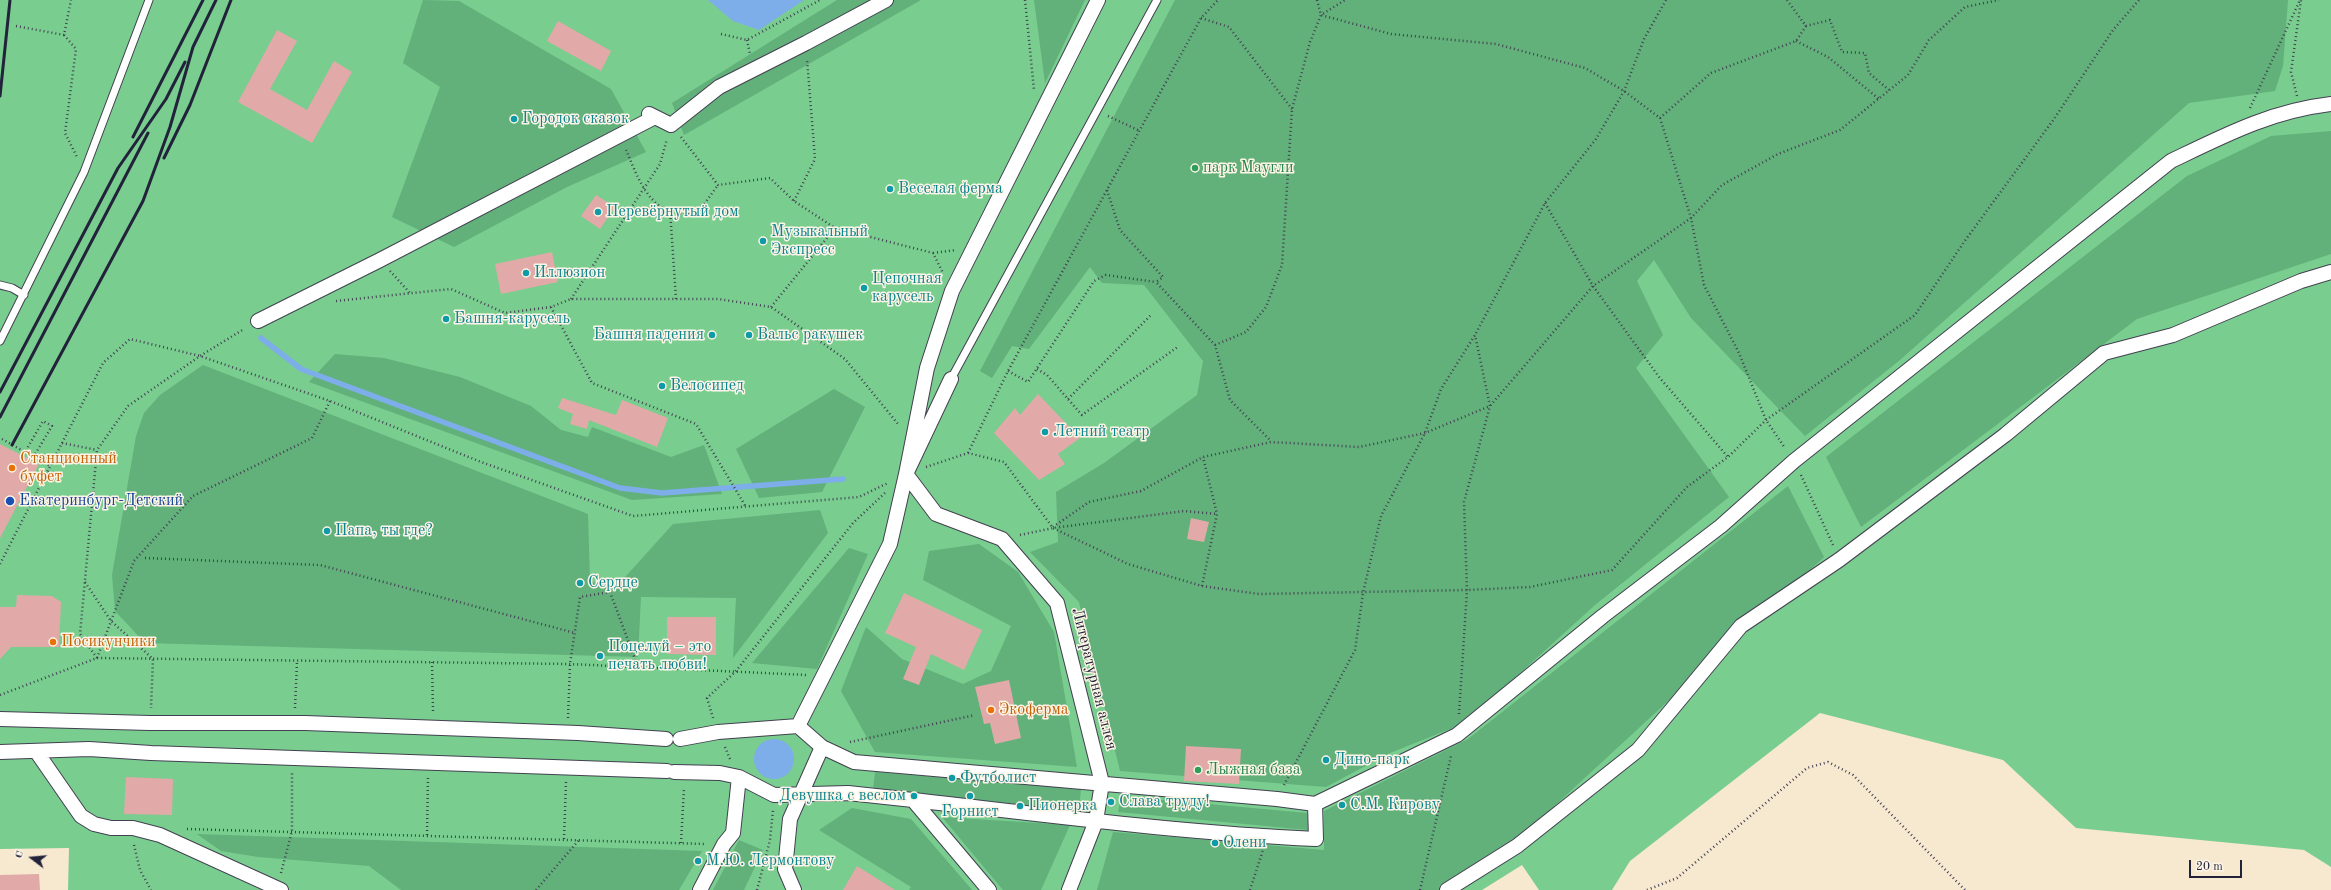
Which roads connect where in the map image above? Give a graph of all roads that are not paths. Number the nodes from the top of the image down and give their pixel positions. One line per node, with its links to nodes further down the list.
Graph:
1 (149, 0): 8 (lane)
2 (886, 0): 9 (street)
3 (1098, 0): 12 (street)
4 (1157, 0): 11 (lane)
5 (2331, 104): 22 (street)
6 (2331, 272): 29 (street)
7 (0, 285): 8 (lane)
8 (24, 295): 10 (lane)
9 (258, 321)
10 (0, 341)
11 (951, 378): 12 (street)
12 (906, 474): 14 (street); 19 (street, Литературная аллея)
13 (0, 719): 14 (street)
14 (798, 726): 15 (street)
15 (822, 748): 19 (street); 20 (street)
16 (36, 751): 17 (street); 18 (street); 24 (street)
17 (0, 752)
18 (739, 777): 20 (street); 25 (street)
19 (1102, 783): 22 (street); 23 (street, Литературная аллея)
20 (800, 793): 21 (street); 26 (street)
21 (913, 800): 23 (street); 27 (street)
22 (1315, 804): 23 (street)
23 (1096, 821): 28 (street, Литературная аллея)
24 (279, 889)
25 (700, 890)
26 (794, 890)
27 (989, 890)
28 (1069, 890)
29 (1447, 890)

